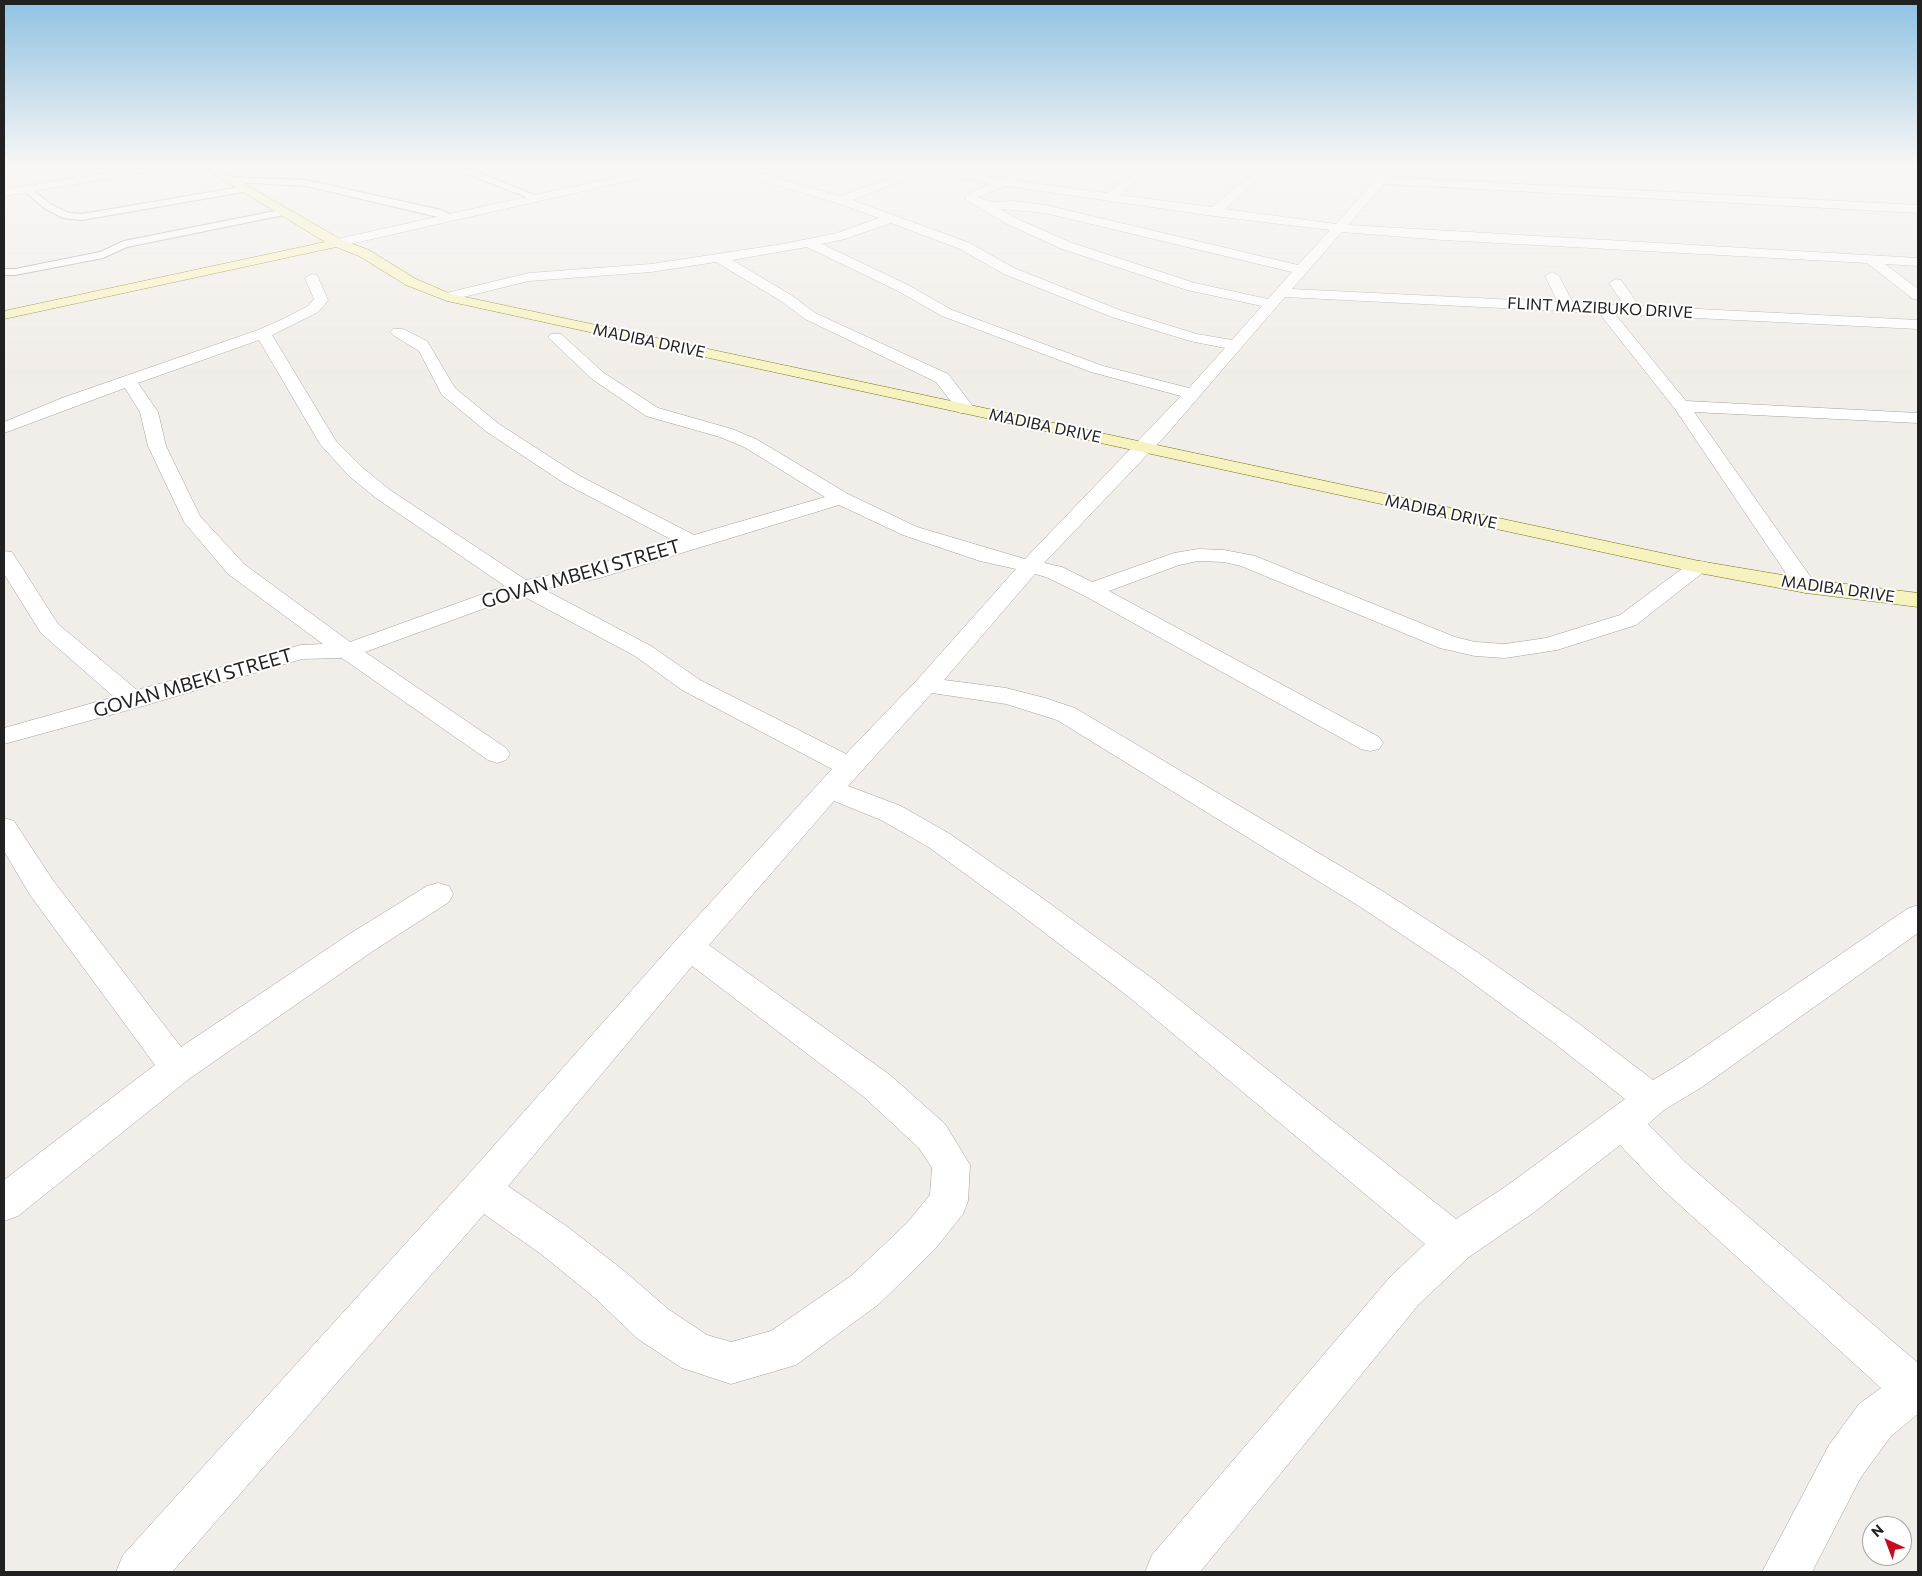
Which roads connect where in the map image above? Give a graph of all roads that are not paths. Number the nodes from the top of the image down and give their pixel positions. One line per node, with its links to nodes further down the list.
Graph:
1 (156, 238): 16 (lane)
2 (329, 238): 10 (street, MADIBA DRIVE)
3 (361, 238): 10 (street)
4 (833, 238): 11 (street)
5 (942, 238): 32 (street)
6 (1048, 238): 23 (street)
7 (1165, 238): 15 (street)
8 (1330, 238): 15 (street)
9 (1471, 238): 13 (street)
10 (338, 243): 22 (street, MADIBA DRIVE); 27 (street)
11 (810, 243): 12 (street); 34 (street)
12 (719, 258): 22 (street); 36 (street)
13 (1870, 260): 14 (street); 21 (street)
14 (1918, 262)
15 (1301, 270): 20 (street)
16 (4, 272)
17 (1552, 276): 24 (street)
18 (312, 278): 30 (street)
19 (1616, 283): 26 (street)
20 (1283, 293): 23 (street); 24 (street, FLINT MAZIBUKO DRIVE)
21 (1918, 296)
22 (446, 297): 36 (street, MADIBA DRIVE)
23 (1271, 304): 32 (street)
24 (1568, 307): 25 (street, FLINT MAZIBUKO DRIVE)
25 (1604, 309): 26 (street, FLINT MAZIBUKO DRIVE); 35 (street)
26 (1634, 310): 28 (street, FLINT MAZIBUKO DRIVE)
27 (4, 315)
28 (1918, 324)
29 (398, 332): 41 (street)
30 (263, 333): 33 (street); 46 (street)
31 (556, 336): 40 (street)
32 (1234, 345): 34 (street)
33 (128, 380): 38 (street); 49 (street)
34 (1192, 394): 39 (street)
35 (1681, 406): 37 (street); 45 (street)
36 (966, 409): 39 (street, MADIBA DRIVE)
37 (1918, 418)
38 (4, 428)
39 (1145, 448): 43 (street); 44 (street, MADIBA DRIVE)
40 (841, 498): 41 (street, GOVAN MBEKI STREET); 43 (street)
41 (691, 542): 46 (street, GOVAN MBEKI STREET)
42 (4, 556): 51 (street)
43 (1032, 566): 47 (street); 50 (street)
44 (1698, 567): 45 (street, MADIBA DRIVE); 47 (street)
45 (1806, 586): 48 (street, MADIBA DRIVE)
46 (522, 587): 49 (street, GOVAN MBEKI STREET); 55 (street)
47 (1091, 590): 53 (street)
48 (1918, 600)
49 (347, 651): 51 (street, GOVAN MBEKI STREET); 54 (street)
50 (926, 685): 55 (street); 61 (street)
51 (134, 701): 52 (street, GOVAN MBEKI STREET)
52 (4, 736)
53 (1370, 743)
54 (497, 754)
55 (839, 778): 59 (street); 64 (street)
56 (4, 828): 60 (street)
57 (438, 894): 60 (street)
58 (1918, 917): 61 (street)
59 (689, 947): 62 (street); 62 (street)
60 (178, 1068): 63 (street)
61 (1637, 1111): 64 (street); 65 (street)
62 (481, 1189): 66 (street)
63 (4, 1203)
64 (1455, 1244): 67 (street)
65 (1917, 1390): 68 (street)
66 (140, 1572)
67 (1169, 1572)
68 (1786, 1572)

